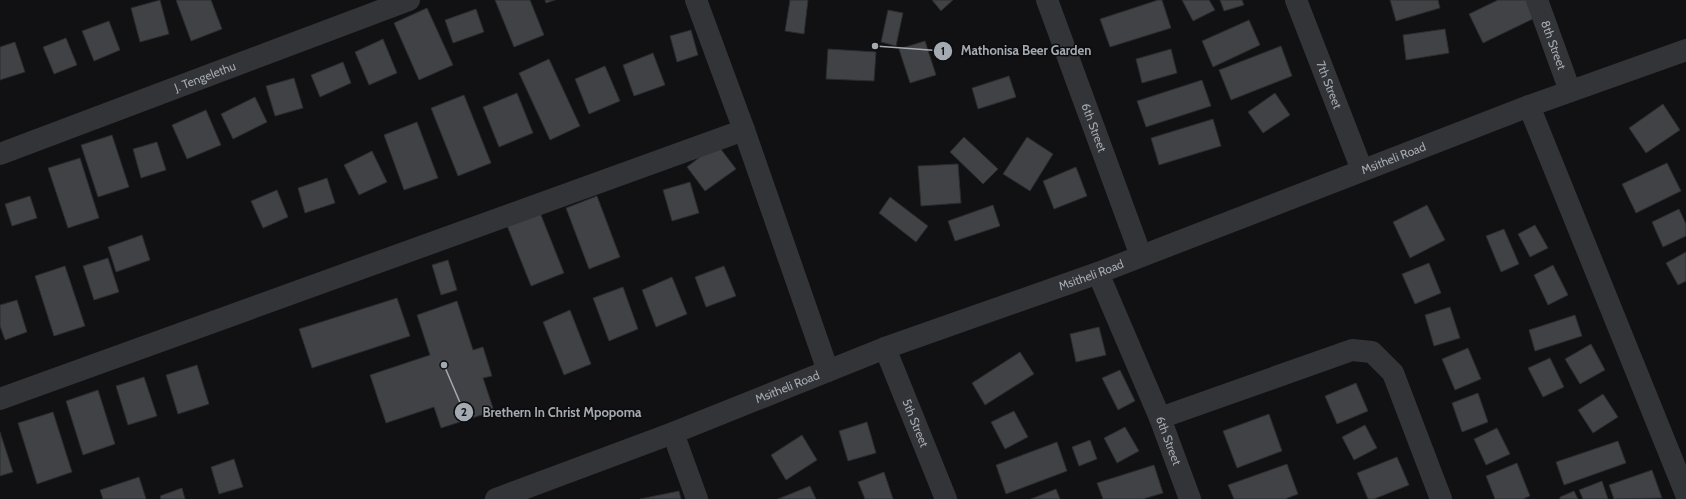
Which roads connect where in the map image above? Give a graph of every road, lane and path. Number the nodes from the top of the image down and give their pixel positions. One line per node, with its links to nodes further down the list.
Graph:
1 (410, 0): 10 (street, J. Tengelethu)
2 (696, 0): 9 (street)
3 (1047, 0): 12 (street, 6th Street)
4 (1296, 0): 11 (street, 7th Street)
5 (1537, 0): 7 (street, 8th Street)
6 (1686, 50): 7 (street, Msitheli Road)
7 (1570, 91): 8 (street, Msitheli Road)
8 (1529, 106): 11 (street, Msitheli Road); 19 (street)
9 (744, 130): 15 (street); 16 (street)
10 (0, 154)
11 (1362, 170): 12 (street, Msitheli Road)
12 (1142, 256): 13 (street, Msitheli Road)
13 (1098, 273): 14 (street, Msitheli Road); 17 (street, 6th Street)
14 (885, 348): 15 (street, Msitheli Road); 22 (street, 5th Street)
15 (828, 370): 18 (street, Msitheli Road)
16 (0, 399)
17 (1160, 418): 23 (street, 6th Street); 24 (street)
18 (673, 433): 20 (street, Msitheli Road); 21 (street)
19 (1686, 494)
20 (496, 499)
21 (696, 499)
22 (946, 499)
23 (1190, 499)
24 (1441, 499)

